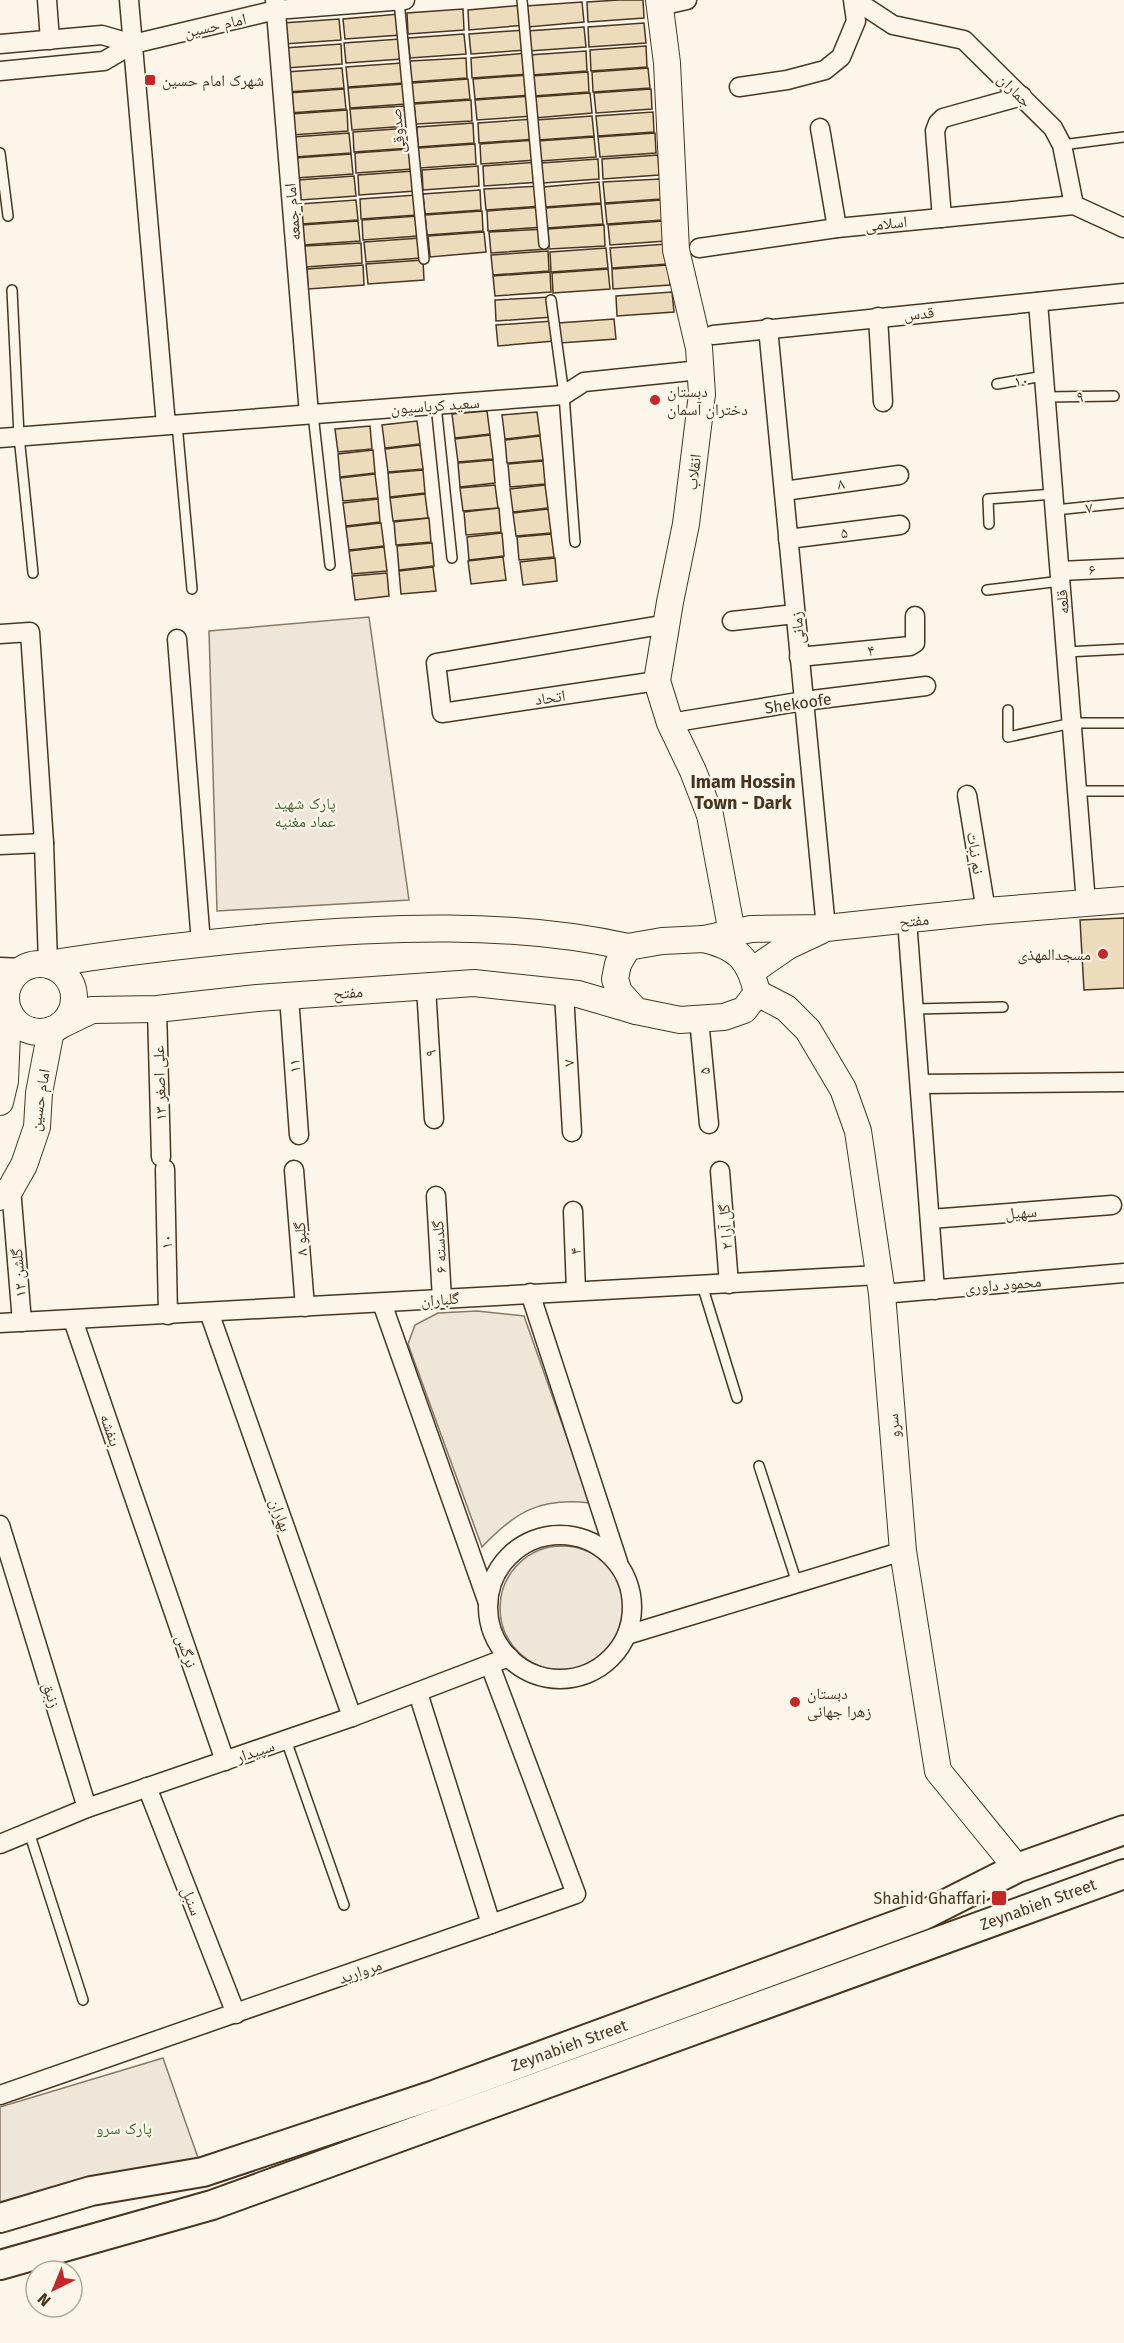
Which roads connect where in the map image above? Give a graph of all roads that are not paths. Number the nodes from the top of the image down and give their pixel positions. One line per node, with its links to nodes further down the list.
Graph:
1 (47, 0): 10 (street)
2 (129, 0): 12 (street)
3 (399, 0): 4 (street, امام حسین); 9 (street, امام حسین); 27 (lane, صدوقی)
4 (405, 0)
5 (522, 0): 25 (lane)
6 (687, 0): 8 (street)
7 (854, 0): 14 (street); 15 (street, جماران)
8 (660, 3): 35 (street, انقلاب)
9 (275, 5): 12 (street, امام حسین); 43 (street, امام جمعه)
10 (50, 39): 11 (street, امام حسین); 12 (street, امام حسین)
11 (0, 44)
12 (133, 44): 13 (street, امام حسین); 44 (street)
13 (0, 71)
14 (739, 87)
15 (1022, 96): 18 (street, جماران); 22 (street)
16 (820, 128): 23 (street)
17 (1124, 137): 18 (lane)
18 (1062, 145): 20 (street, جماران)
19 (0, 153): 21 (lane)
20 (1074, 205): 22 (street, اسلامی); 24 (street)
21 (8, 216)
22 (942, 218): 23 (street, اسلامی)
23 (837, 228): 26 (street, اسلامی)
24 (1124, 228)
25 (544, 244)
26 (699, 248)
27 (424, 259)
28 (12, 290): 45 (lane)
29 (1124, 293): 31 (street, قدس)
30 (551, 300): 38 (lane)
31 (1038, 302): 32 (street, قدس); 36 (street, قلعه)
32 (878, 317): 33 (street, قدس); 41 (street)
33 (768, 328): 34 (street, قدس); 48 (street, زمانی)
34 (714, 335)
35 (700, 370): 38 (street, سعید کرباسیون); 65 (street, انقلاب)
36 (1044, 376): 37 (lane, ۱۰); 40 (street, قلعه)
37 (997, 384)
38 (564, 395): 42 (street, سعید کرباسیون); 54 (lane)
39 (1114, 396): 40 (lane, ۹)
40 (1046, 397): 49 (street, قلعه)
41 (883, 402)
42 (436, 405): 43 (street, سعید کرباسیون); 55 (lane)
43 (311, 414): 44 (street, سعید کرباسیون); 56 (lane)
44 (171, 424): 45 (street, سعید کرباسیون); 60 (lane)
45 (19, 436): 46 (street, سعید کرباسیون); 58 (lane)
46 (0, 438)
47 (899, 475): 48 (street, ۸)
48 (784, 491): 53 (street, زمانی)
49 (1054, 502): 50 (lane, ۷); 51 (lane); 59 (street, قلعه)
50 (1124, 503)
51 (989, 524)
52 (900, 525): 53 (street, ۵)
53 (788, 538): 62 (street, زمانی)
54 (574, 542)
55 (452, 558)
56 (330, 565)
57 (1124, 568): 59 (street, ۶)
58 (33, 573)
59 (1060, 576): 61 (lane); 69 (street, قلعه)
60 (192, 589)
61 (987, 590)
62 (795, 614): 64 (street); 70 (street, زمانی)
63 (915, 616): 70 (street, ۴)
64 (732, 621)
65 (667, 624): 71 (street, انقلاب); 71 (street, اتحاد)
66 (0, 633): 81 (street)
67 (177, 639): 90 (street)
68 (1124, 649): 69 (lane)
69 (1066, 652): 76 (street, قلعه)
70 (800, 657): 73 (street, زمانی)
71 (657, 681): 75 (street, انقلاب)
72 (926, 686): 73 (street, Shekoofe)
73 (804, 701): 75 (street, Shekoofe); 87 (street, زمانی)
74 (1008, 710): 76 (lane)
75 (670, 723): 88 (street, انقلاب)
76 (1072, 723): 77 (lane); 79 (street, قلعه)
77 (1124, 723)
78 (1124, 790): 79 (lane)
79 (1077, 791): 84 (street, قلعه)
80 (967, 795): 85 (street, نم نبات)
81 (44, 843): 82 (street); 92 (street)
82 (0, 844)
83 (1124, 900): 84 (street, مفتح)
84 (1086, 903): 85 (street, مفتح)
85 (986, 911): 86 (street, مفتح)
86 (907, 920): 87 (street, مفتح); 101 (street)
87 (826, 928): 88 (street, مفتح); 94 (street)
88 (732, 933): 89 (street, مفتح)
89 (704, 939): 91 (street); 94 (street)
90 (201, 943): 91 (street); 92 (street)
91 (628, 947): 102 (street)
92 (48, 964): 93 (street); 104 (street)
93 (11, 968): 98 (street)
94 (755, 982): 103 (street); 122 (street, سرو)
95 (426, 987): 96 (street, مفتح); 97 (street, مفتح); 108 (street, ۹)
96 (564, 993): 102 (street, مفتح); 110 (street, ۷)
97 (289, 996): 100 (street, مفتح); 111 (street, ۱۱)
98 (5, 1002): 104 (street); 107 (street)
99 (1003, 1006): 101 (lane)
100 (157, 1009): 104 (street, مفتح); 112 (street, علی اصغر ۱۳)
101 (914, 1009): 106 (street)
102 (636, 1011): 103 (street)
103 (699, 1019): 109 (street, ۵)
104 (56, 1027): 115 (street, امام حسین)
105 (1124, 1082): 106 (street)
106 (921, 1084): 119 (street)
107 (0, 1102)
108 (434, 1119)
109 (710, 1124)
110 (572, 1132)
111 (299, 1135)
112 (163, 1163): 131 (street, ۱۰)
113 (294, 1170): 129 (street, گلبو ۸)
114 (720, 1171): 121 (street, گل آرا ۲)
115 (5, 1192): 134 (street, گلشن ۱۲)
116 (436, 1196): 127 (street, گلدسته ۶)
117 (1112, 1205): 119 (street, سهیل)
118 (573, 1211): 125 (street, ۴)
119 (930, 1219): 124 (street)
120 (1124, 1273): 124 (street, محمود داوری)
121 (729, 1284): 122 (street, گلباران); 123 (street, گلباران)
122 (881, 1284): 124 (street, محمود داوری); 139 (street, سرو)
123 (702, 1285): 125 (street, گلباران); 135 (lane)
124 (935, 1290)
125 (576, 1291): 126 (street, گلباران)
126 (530, 1293): 127 (street, گلباران); 140 (street)
127 (442, 1299): 128 (street, گلباران)
128 (382, 1303): 129 (street, گلباران); 142 (street)
129 (305, 1307): 130 (street, گلباران)
130 (209, 1312): 131 (street, گلباران); 147 (street, بهاران)
131 (168, 1315): 132 (street, گلباران)
132 (73, 1320): 134 (street, گلباران); 138 (street, بنفشه)
133 (0, 1323): 134 (street, گلباران)
134 (22, 1323)
135 (737, 1398)
136 (759, 1466): 141 (lane)
137 (0, 1525): 151 (street, زنبق)
138 (149, 1540): 149 (street, نرگس)
139 (903, 1551): 141 (street); 155 (street, سرو)
140 (620, 1569): 142 (street); 143 (street)
141 (796, 1583): 143 (street)
142 (488, 1603): 144 (street)
143 (627, 1635): 144 (street)
144 (509, 1657): 145 (street, سپیدار)
145 (490, 1665): 146 (street, سپیدار); 158 (street, مروارید)
146 (418, 1693): 147 (street, سپیدار); 158 (street)
147 (352, 1717): 148 (street, سپیدار)
148 (286, 1740): 149 (street, سپیدار); 157 (lane)
149 (225, 1761): 150 (street, سپیدار)
150 (147, 1787): 151 (street, سپیدار); 160 (street, سنبل)
151 (87, 1808): 153 (street, سپیدار)
152 (1124, 1830): 155 (main road, Zeynabieh Street)
153 (29, 1832): 154 (street, سپیدار); 159 (lane)
154 (0, 1844)
155 (1017, 1868): 162 (main road, Zeynabieh Street)
156 (1124, 1874): 163 (main road, Zeynabieh Street)
157 (344, 1905)
158 (491, 1924): 160 (street, مروارید)
159 (83, 2000)
160 (236, 2014): 161 (street, مروارید)
161 (0, 2095)
162 (0, 2218)
163 (0, 2265)

